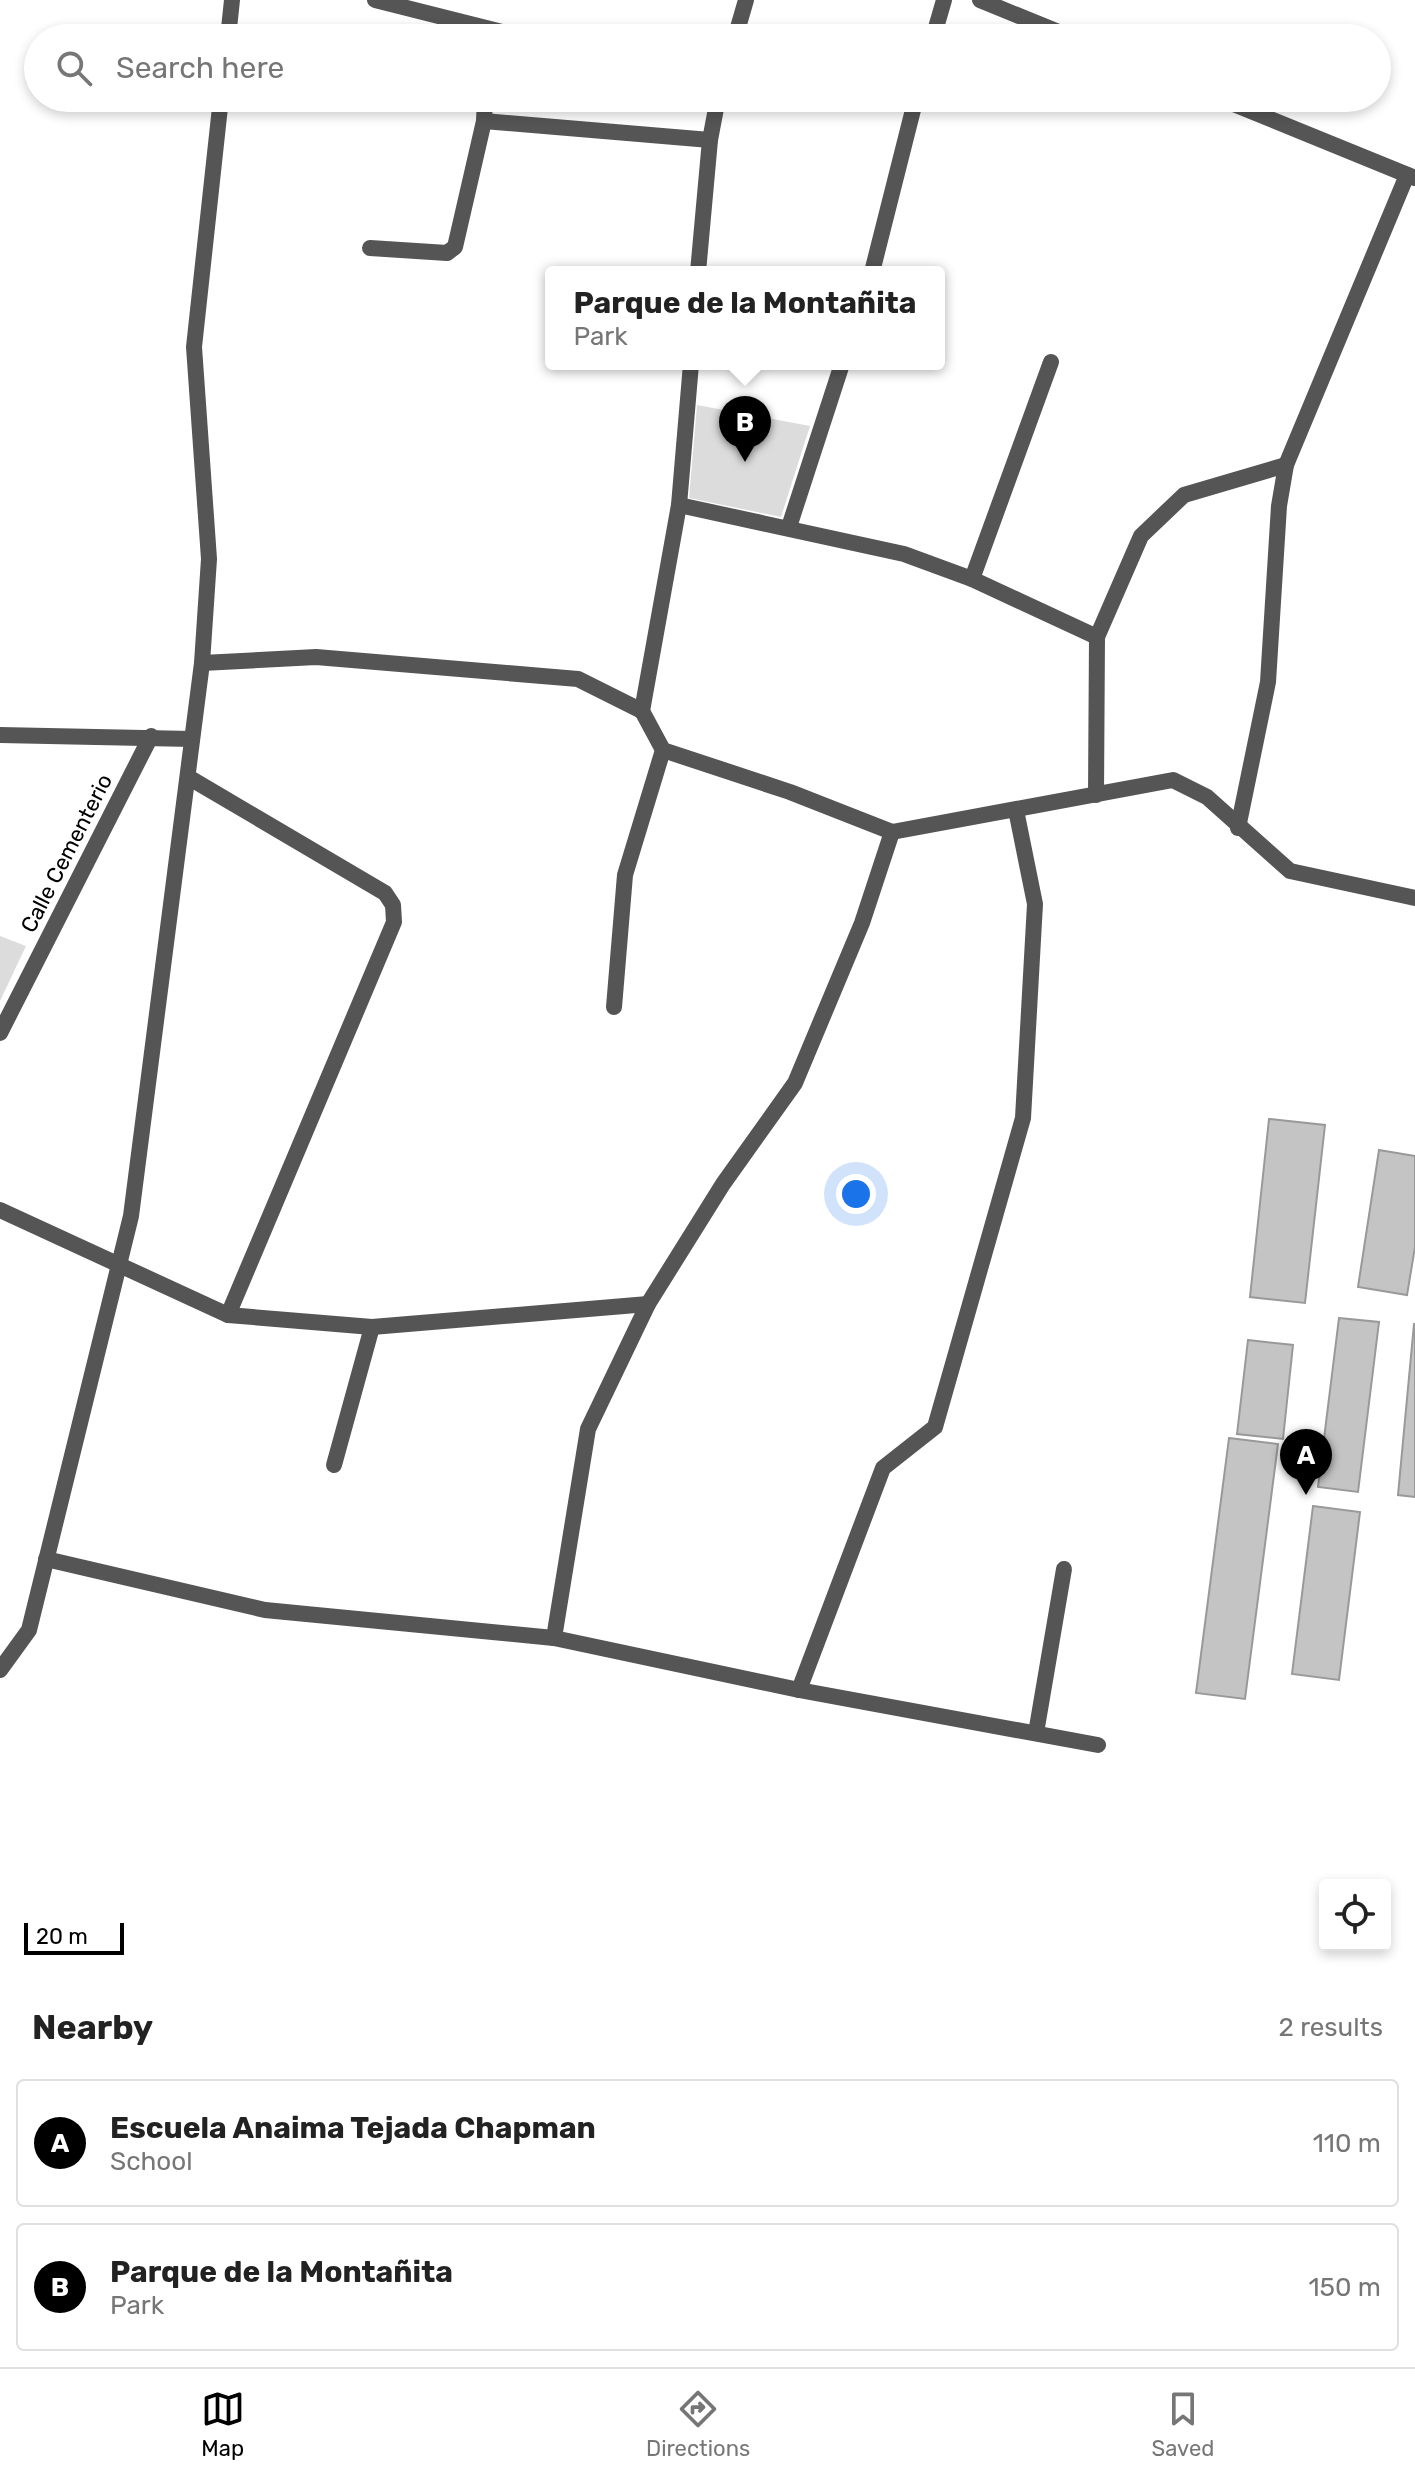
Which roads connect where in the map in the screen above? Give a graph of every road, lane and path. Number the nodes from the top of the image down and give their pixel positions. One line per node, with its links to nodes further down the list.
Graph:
1 (232, 0): 6 (street)
2 (375, 0): 7 (street)
3 (746, 0): 8 (street)
4 (944, 0): 9 (street)
5 (980, 0): 10 (street)
6 (229, 24)
7 (455, 24)
8 (739, 24)
9 (937, 24)
10 (1039, 24)
11 (219, 112): 30 (street)
12 (484, 112): 16 (street)
13 (715, 112): 17 (street)
14 (912, 112): 21 (street)
15 (1253, 112): 18 (street)
16 (484, 121): 17 (street); 19 (street)
17 (710, 140): 20 (street)
18 (1411, 177): 25 (street)
19 (370, 248)
20 (699, 266)
21 (874, 266)
22 (1051, 362): 28 (street)
23 (690, 370): 26 (street)
24 (840, 370): 27 (street)
25 (1286, 465): 29 (street); 39 (street)
26 (679, 505): 27 (street); 31 (street)
27 (789, 527): 28 (street)
28 (972, 579): 29 (street)
29 (1097, 637): 37 (street)
30 (202, 663): 31 (street); 34 (street)
31 (642, 711): 35 (street)
32 (0, 735): 33 (street)
33 (151, 736): 34 (street); 43 (street, Calle Cementerio)
34 (192, 739): 36 (street)
35 (663, 750): 40 (street); 42 (street)
36 (188, 777): 45 (street); 47 (street)
37 (1096, 795): 38 (street); 39 (street)
38 (1016, 810): 40 (street); 54 (street)
39 (1238, 828): 41 (street)
40 (892, 832): 46 (street)
41 (1415, 898)
42 (614, 1007)
43 (0, 1033)
44 (0, 1210): 45 (street)
45 (119, 1265): 47 (street); 50 (street)
46 (648, 1304): 48 (street); 52 (street)
47 (228, 1315): 48 (street)
48 (372, 1327): 49 (street)
49 (334, 1465)
50 (46, 1559): 52 (street); 53 (street)
51 (1064, 1569): 55 (street)
52 (554, 1638): 54 (street)
53 (0, 1670)
54 (799, 1690): 55 (street)
55 (1036, 1733): 56 (street)
56 (1098, 1745)

